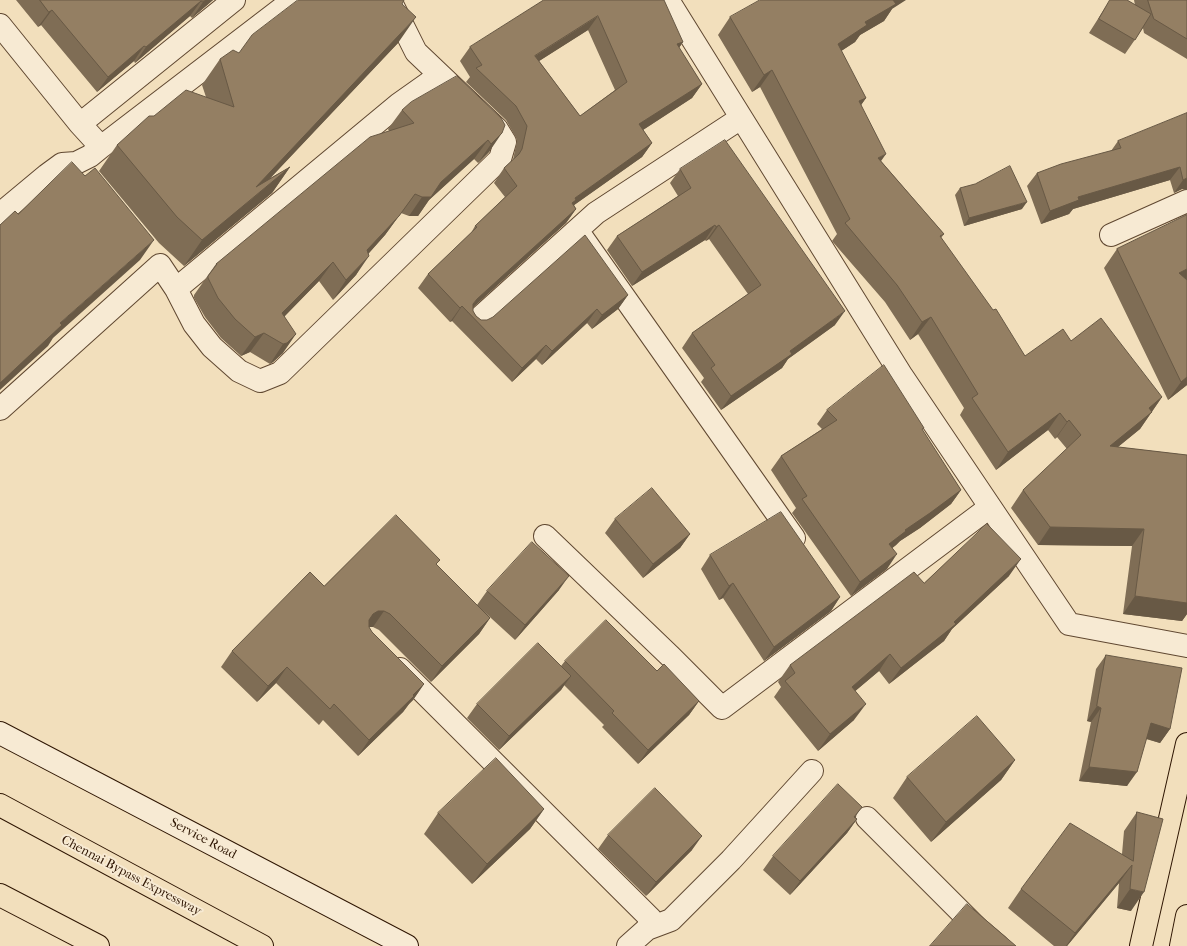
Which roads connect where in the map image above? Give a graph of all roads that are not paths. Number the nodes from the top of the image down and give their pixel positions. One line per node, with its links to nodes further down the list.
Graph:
1 (234, 0): 8 (street)
2 (293, 0): 9 (street)
3 (390, 0): 6 (street)
4 (668, 0): 7 (street)
5 (0, 24): 8 (street)
6 (440, 75): 18 (street); 18 (street)
7 (741, 118): 14 (street); 21 (street)
8 (80, 124): 9 (street)
9 (102, 147): 10 (street)
10 (76, 163): 11 (street); 13 (street)
11 (91, 181)
12 (1187, 201): 15 (street)
13 (0, 214)
14 (577, 230): 19 (street); 23 (street)
15 (1111, 235)
16 (146, 247): 17 (street)
17 (160, 265): 18 (street); 20 (street)
18 (176, 289)
19 (475, 322)
20 (0, 409)
21 (990, 508): 25 (street); 26 (street)
22 (545, 536): 25 (street)
23 (806, 556)
24 (834, 595): 25 (street)
25 (848, 614)
26 (1187, 646)
27 (387, 656): 35 (street)
28 (0, 733): 38 (street, Service Road)
29 (1187, 744): 41 (main road)
30 (812, 771): 35 (street)
31 (0, 805): 37 (main road, Chennai Bypass Expressway)
32 (867, 818): 40 (street)
33 (0, 895): 36 (main road)
34 (1187, 916): 42 (main road)
35 (647, 929): 39 (street)
36 (98, 946)
37 (262, 946)
38 (407, 946)
39 (628, 946)
40 (998, 946)
41 (1141, 946)
42 (1181, 946)

